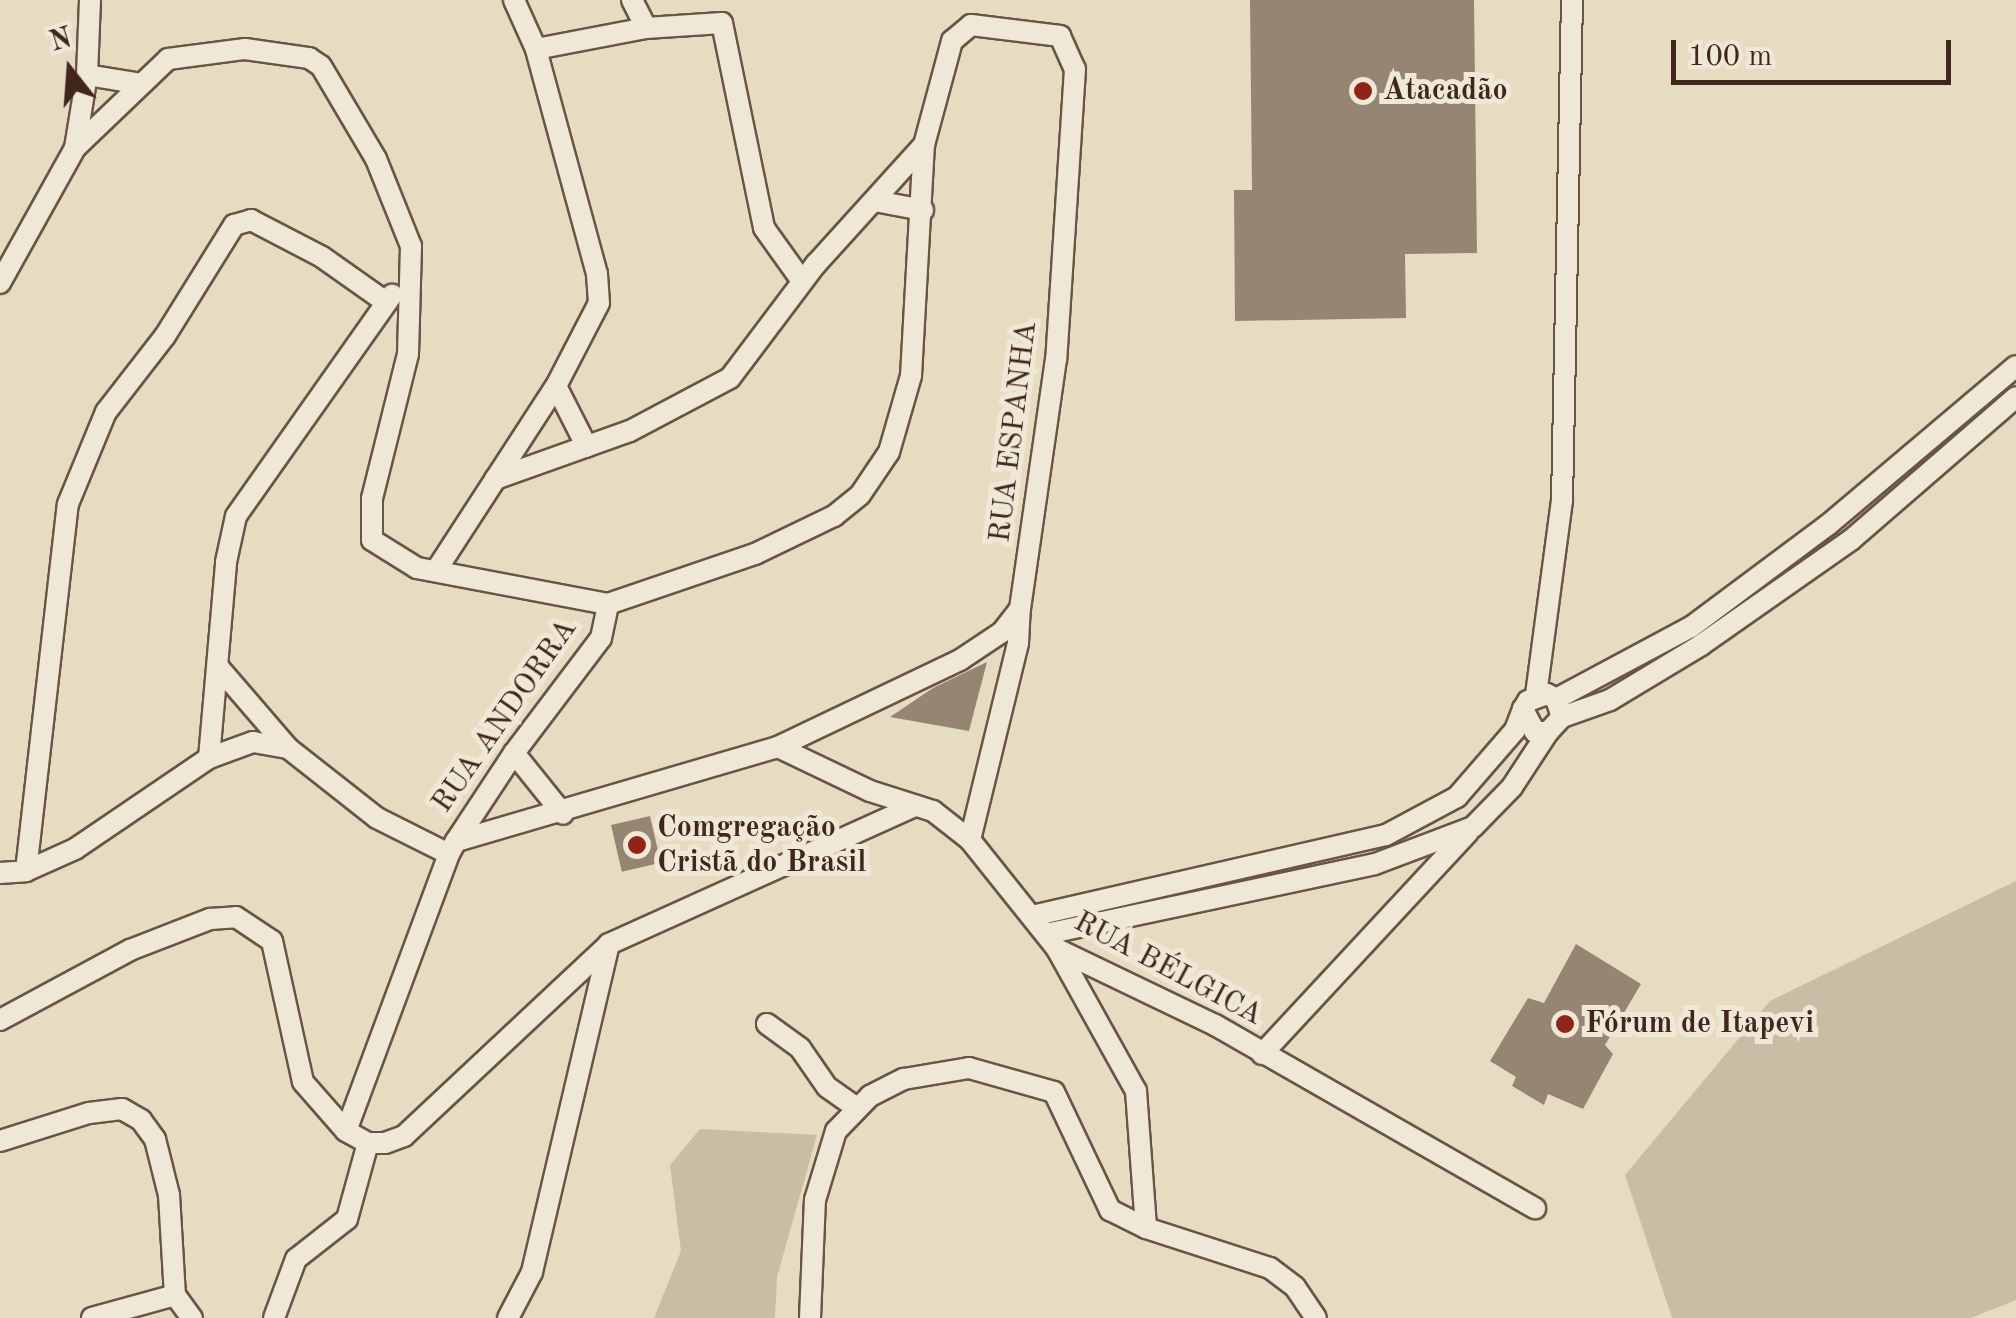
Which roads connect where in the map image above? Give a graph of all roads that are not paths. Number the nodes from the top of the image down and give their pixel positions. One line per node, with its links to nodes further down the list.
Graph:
1 (90, 0): 8 (street)
2 (514, 0): 7 (street)
3 (632, 0): 5 (street)
4 (1572, 0): 27 (street)
5 (646, 28): 7 (street); 14 (street)
6 (1009, 28): 10 (street, RUA ANDORRA); 25 (street, RUA ESPANHA)
7 (536, 50): 19 (street)
8 (87, 75): 9 (street); 11 (street)
9 (136, 83): 11 (street); 16 (street)
10 (924, 145): 12 (street); 13 (street, RUA ANDORRA)
11 (75, 148): 15 (street)
12 (875, 201): 13 (street); 14 (street)
13 (923, 210): 24 (street, RUA ANDORRA)
14 (802, 281): 21 (street)
15 (0, 283)
16 (407, 286): 17 (street); 23 (street)
17 (384, 300): 26 (street); 37 (street)
18 (2016, 366): 27 (street)
19 (556, 386): 21 (street); 22 (street)
20 (2016, 397): 27 (street)
21 (587, 448): 22 (street)
22 (495, 479): 23 (street)
23 (438, 569): 24 (street)
24 (608, 604): 30 (street, RUA ANDORRA)
25 (1020, 609): 28 (street); 35 (street)
26 (220, 669): 29 (street, RUA ANDORRA); 31 (street)
27 (1545, 711): 34 (street); 39 (street)
28 (778, 747): 32 (street, RUA BÉLGICA); 33 (street)
29 (288, 748): 31 (street); 36 (street, RUA ANDORRA)
30 (514, 753): 33 (street); 36 (street, RUA ANDORRA)
31 (209, 758): 37 (street)
32 (912, 807): 35 (street, RUA BÉLGICA); 41 (street)
33 (564, 814): 36 (street)
34 (1473, 827): 40 (street); 44 (street)
35 (970, 840): 39 (street, RUA BÉLGICA)
36 (452, 848): 46 (street)
37 (26, 870): 38 (street)
38 (0, 873)
39 (1032, 916): 40 (street, RUA BÉLGICA)
40 (1052, 942): 44 (street, RUA BÉLGICA); 50 (street)
41 (609, 944): 48 (street); 55 (street)
42 (0, 1020): 46 (street)
43 (766, 1024): 45 (street)
44 (1262, 1054): 49 (street, RUA BÉLGICA)
45 (856, 1108): 50 (street); 56 (street)
46 (346, 1130): 48 (street)
47 (0, 1141): 51 (street)
48 (368, 1143): 54 (street)
49 (1535, 1208)
50 (1146, 1228): 57 (street)
51 (176, 1295): 52 (street); 53 (street)
52 (92, 1318)
53 (192, 1318)
54 (274, 1318)
55 (508, 1318)
56 (810, 1318)
57 (1316, 1318)

